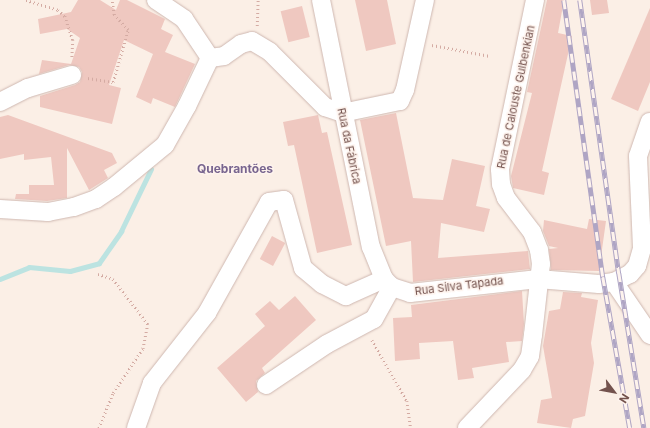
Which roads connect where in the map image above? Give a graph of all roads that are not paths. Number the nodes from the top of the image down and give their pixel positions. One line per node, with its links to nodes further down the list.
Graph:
1 (156, 0): 5 (street)
2 (321, 0): 8 (street, Rua da Fábrica)
3 (425, 0): 8 (street)
4 (535, 0): 11 (street, Rua de Calouste Gulbenkian)
5 (210, 58): 8 (street); 10 (street)
6 (72, 75): 7 (street)
7 (0, 102)
8 (342, 113): 13 (street, Rua da Fábrica)
9 (650, 122): 12 (street)
10 (0, 209)
11 (538, 278): 12 (street, Rua Silva Tapada); 13 (street, Rua Silva Tapada); 17 (street, Rua de Calouste Gulbenkian)
12 (614, 282): 14 (street)
13 (388, 283): 15 (street); 16 (street)
14 (650, 335)
15 (266, 385)
16 (136, 428)
17 (467, 428)

